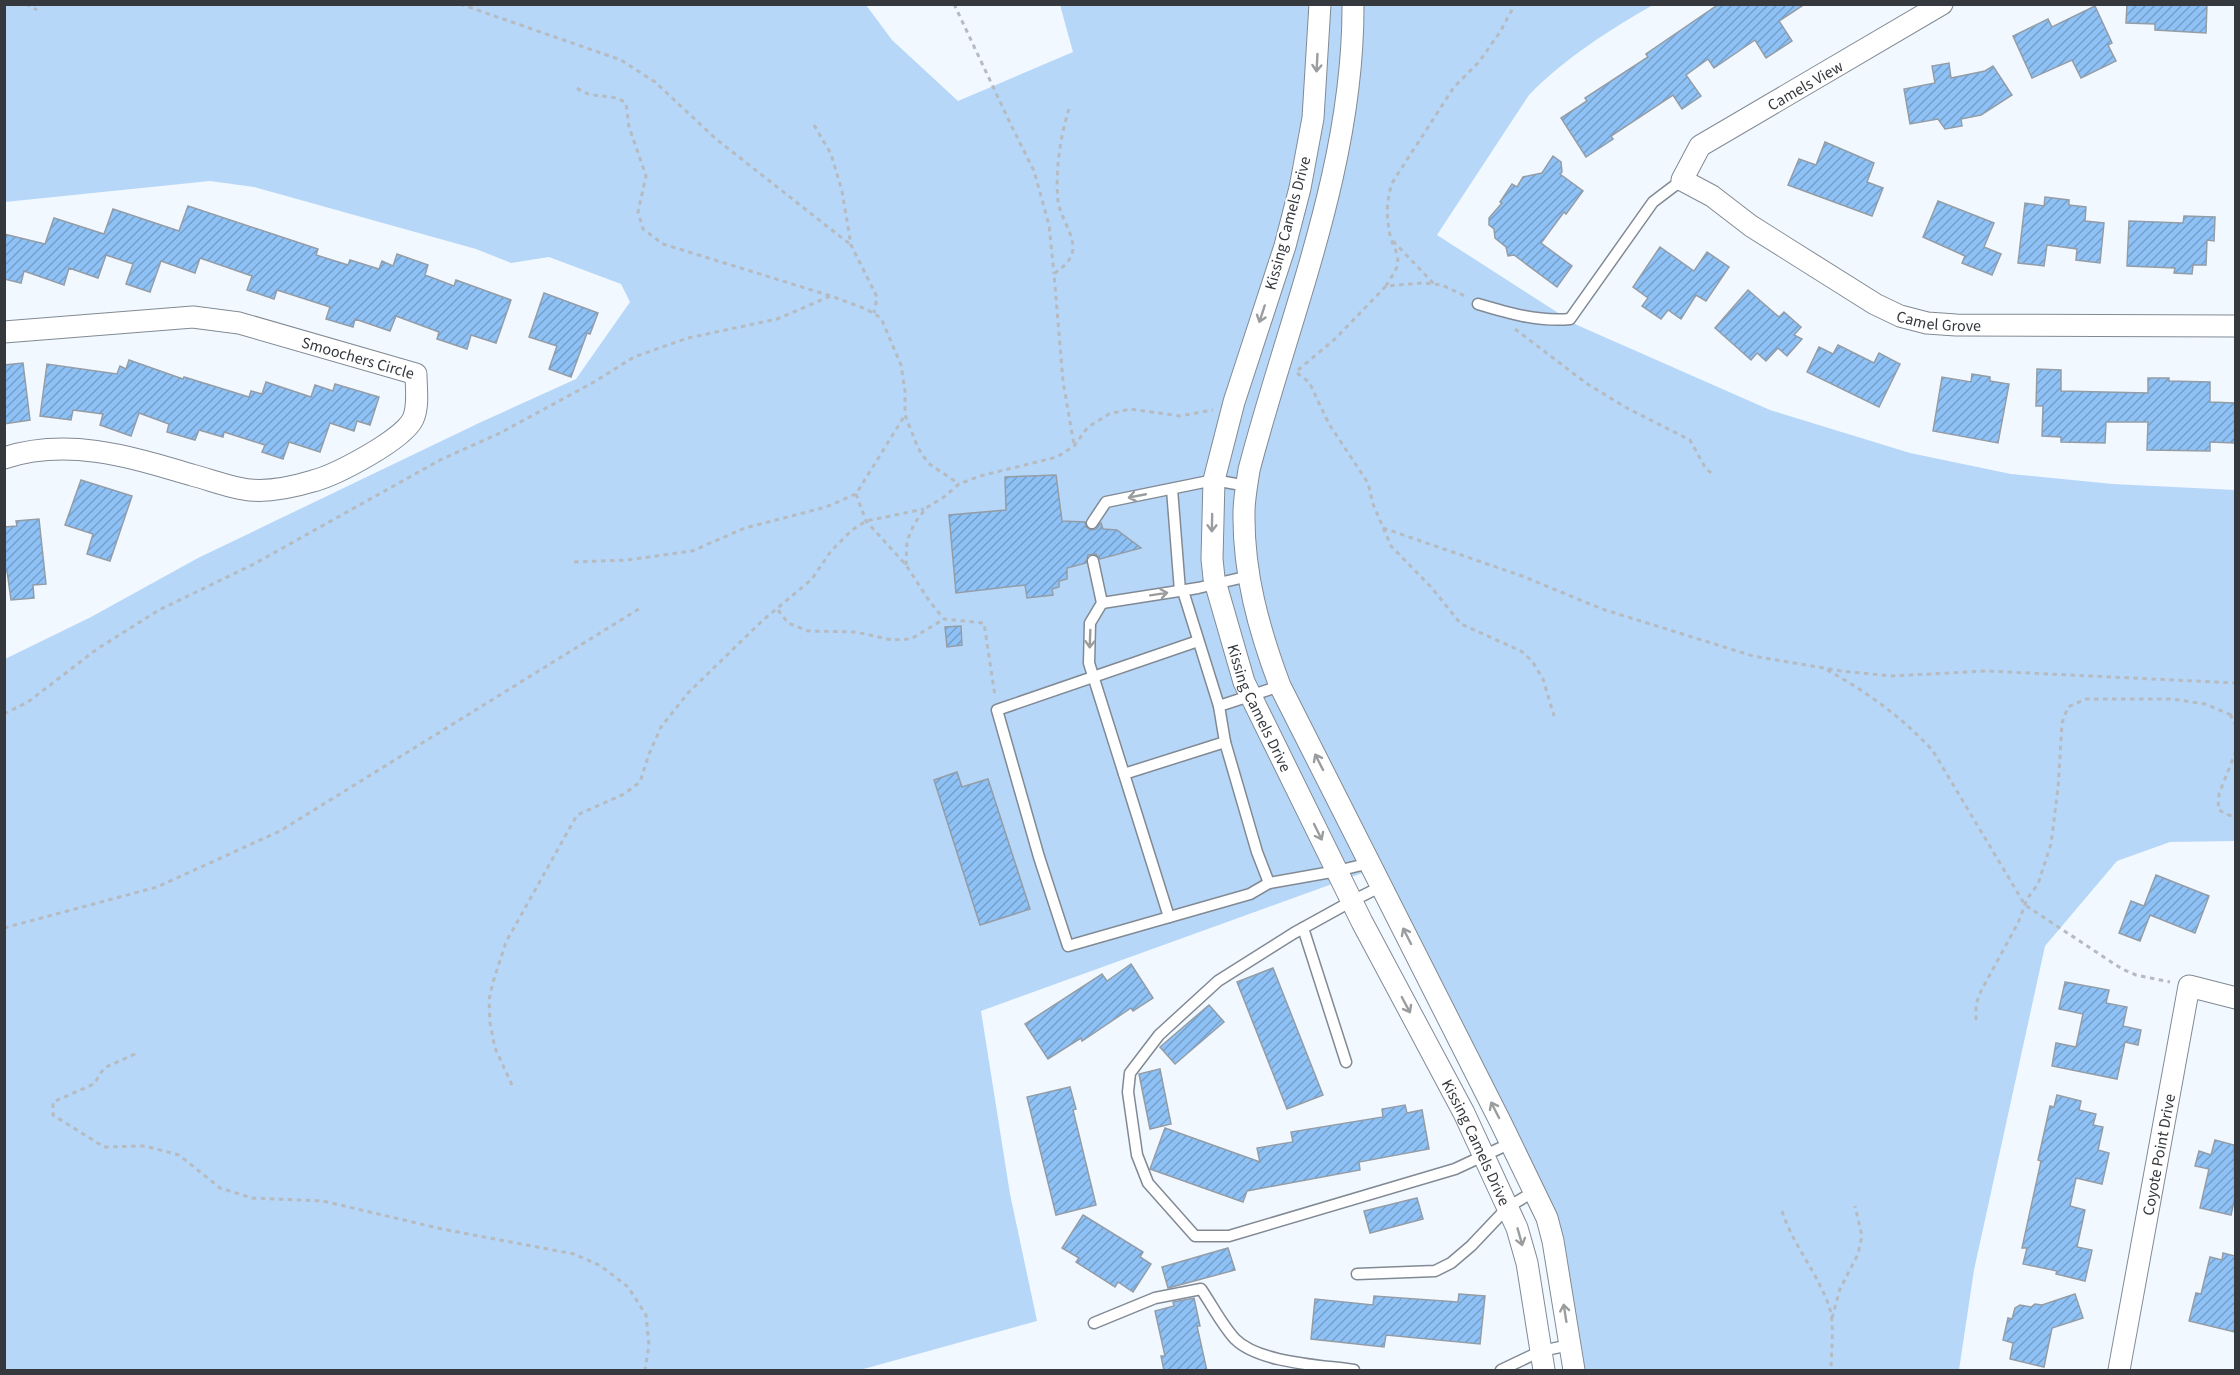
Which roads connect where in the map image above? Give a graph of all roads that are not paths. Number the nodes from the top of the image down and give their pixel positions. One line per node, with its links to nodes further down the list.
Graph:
1 (1320, 4): 9 (street, Kissing Camels Drive, one-way to 9)
2 (1353, 4): 10 (street, Kissing Camels Drive)
3 (1942, 4): 4 (street, Camels View)
4 (1682, 180): 5 (lane); 6 (street, Camel Grove)
5 (1478, 304)
6 (2235, 326)
7 (4, 332): 8 (street, Smoochers Circle)
8 (4, 458)
9 (1215, 480): 10 (lane); 11 (lane); 15 (street, Kissing Camels Drive, one-way to 15)
10 (1247, 486): 14 (street, Kissing Camels Drive)
11 (1172, 489): 12 (lane, one-way to 12); 16 (lane)
12 (1092, 523)
13 (1093, 561): 17 (lane)
14 (1248, 576): 15 (lane); 20 (street, Kissing Camels Drive)
15 (1215, 585): 16 (lane); 21 (street, Kissing Camels Drive)
16 (1181, 591): 17 (lane, one-way to 16); 18 (lane)
17 (1102, 603): 19 (lane, one-way to 19)
18 (1198, 641): 19 (lane); 22 (lane)
19 (1093, 676): 24 (lane); 30 (lane)
20 (1280, 686): 21 (lane); 25 (street, Kissing Camels Drive, one-way to 20)
21 (1250, 694): 22 (lane); 26 (street, Kissing Camels Drive, one-way to 26)
22 (1219, 706): 23 (lane)
23 (1225, 742): 24 (lane); 27 (lane)
24 (1124, 774): 30 (lane)
25 (1370, 863): 26 (lane); 28 (street, Kissing Camels Drive)
26 (1337, 871): 27 (lane); 29 (street, Kissing Camels Drive)
27 (1269, 884): 30 (lane)
28 (1382, 886): 29 (lane); 34 (street, Kissing Camels Drive, one-way to 28)
29 (1352, 900): 31 (lane); 35 (street, Kissing Camels Drive, one-way to 35)
30 (1169, 917)
31 (1303, 928): 33 (lane); 35 (lane)
32 (2235, 998): 45 (street, Coyote Point Drive)
33 (1346, 1062)
34 (1511, 1143): 35 (lane); 36 (street, Kissing Camels Drive)
35 (1485, 1156): 37 (street, Kissing Camels Drive)
36 (1535, 1191): 37 (lane); 40 (street, Kissing Camels Drive, one-way to 36)
37 (1508, 1207): 38 (lane); 41 (street, Kissing Camels Drive, one-way to 41)
38 (1357, 1274)
39 (1095, 1323): 42 (lane)
40 (1570, 1345): 41 (lane); 44 (street, Kissing Camels Drive)
41 (1543, 1361): 43 (lane)
42 (1354, 1371)
43 (1501, 1371)
44 (1574, 1371)
45 (2119, 1371)

